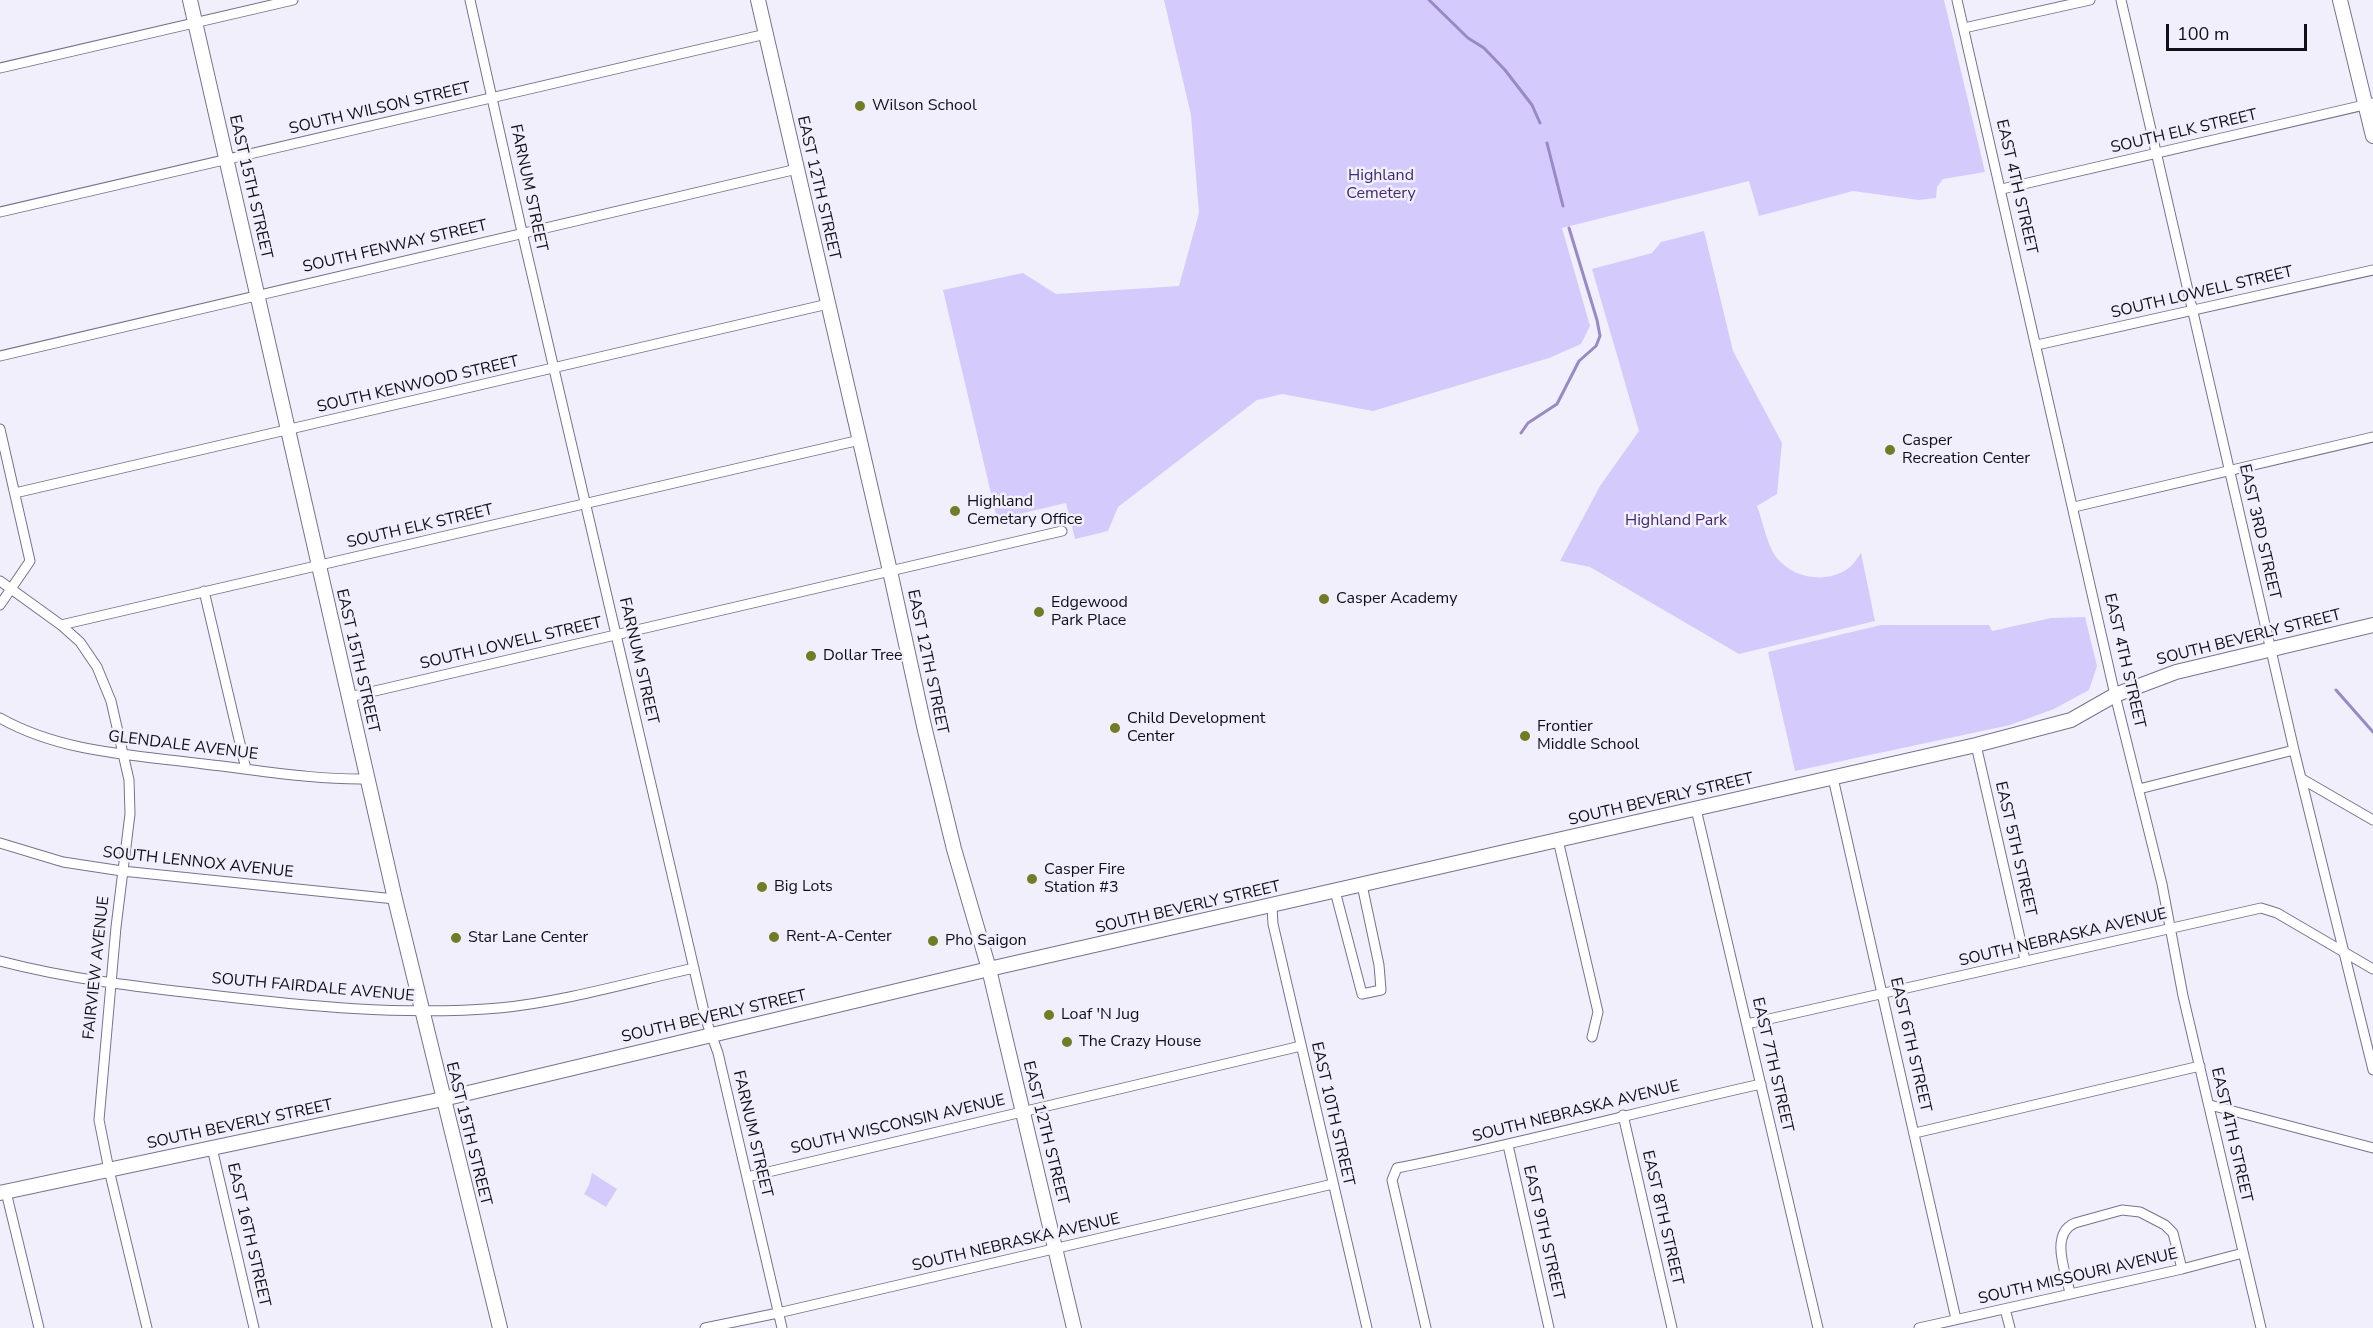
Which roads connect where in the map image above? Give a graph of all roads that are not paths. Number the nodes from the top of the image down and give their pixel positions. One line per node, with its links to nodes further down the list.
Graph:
1 (190, 0): 9 (main road, EAST 15TH STREET)
2 (293, 0): 9 (street)
3 (470, 0): 13 (street, FARNUM STREET)
4 (758, 0): 11 (main road, EAST 12TH STREET)
5 (1958, 0): 10 (street, EAST 4TH STREET)
6 (2090, 0): 10 (street)
7 (2121, 0): 16 (street, EAST 3RD STREET)
8 (2340, 0): 14 (main road)
9 (195, 22): 12 (street); 17 (main road, EAST 15TH STREET)
10 (1964, 28): 19 (street, EAST 4TH STREET)
11 (766, 34): 13 (street, SOUTH WILSON STREET); 18 (main road, EAST 12TH STREET)
12 (0, 68)
13 (493, 98): 17 (street, SOUTH WILSON STREET); 21 (street, FARNUM STREET)
14 (2369, 104): 15 (main road); 16 (street, SOUTH ELK STREET)
15 (2373, 136)
16 (2157, 153): 19 (street, SOUTH ELK STREET); 25 (street, EAST 3RD STREET)
17 (226, 159): 20 (street, SOUTH WILSON STREET); 23 (main road, EAST 15TH STREET)
18 (796, 170): 21 (street, SOUTH FENWAY STREET); 24 (main road, EAST 12TH STREET)
19 (2002, 189): 26 (street, EAST 4TH STREET)
20 (0, 212)
21 (522, 232): 23 (street, SOUTH FENWAY STREET); 28 (street, FARNUM STREET)
22 (2373, 270): 25 (street, SOUTH LOWELL STREET)
23 (257, 295): 27 (street, SOUTH FENWAY STREET); 30 (main road, EAST 15TH STREET)
24 (828, 304): 28 (street, SOUTH KENWOOD STREET); 32 (main road, EAST 12TH STREET)
25 (2193, 311): 26 (street, SOUTH LOWELL STREET); 33 (street, EAST 3RD STREET)
26 (2037, 345): 36 (street, EAST 4TH STREET)
27 (0, 356)
28 (555, 369): 30 (street, SOUTH KENWOOD STREET); 35 (street, FARNUM STREET)
29 (0, 429): 34 (street)
30 (287, 430): 34 (street, SOUTH KENWOOD STREET); 38 (main road, EAST 15TH STREET)
31 (2373, 438): 33 (street)
32 (860, 440): 35 (street, SOUTH ELK STREET); 39 (main road, EAST 12TH STREET)
33 (2230, 472): 36 (street); 47 (street, EAST 3RD STREET)
34 (15, 493): 41 (street)
35 (585, 503): 38 (street, SOUTH ELK STREET); 46 (street, FARNUM STREET)
36 (2074, 507): 48 (street, EAST 4TH STREET)
37 (1062, 531): 39 (street, SOUTH LOWELL STREET)
38 (319, 566): 42 (street, SOUTH ELK STREET); 49 (main road, EAST 15TH STREET)
39 (891, 571): 46 (street, SOUTH LOWELL STREET); 73 (main road, EAST 12TH STREET)
40 (0, 581): 41 (street)
41 (12, 589): 43 (street); 44 (street)
42 (204, 591): 44 (street, SOUTH ELK STREET); 54 (street)
43 (0, 605)
44 (61, 625): 53 (street, FAIRVIEW AVENUE)
45 (2373, 625): 47 (main road, SOUTH BEVERLY STREET)
46 (617, 635): 49 (street, SOUTH LOWELL STREET); 72 (street, FARNUM STREET)
47 (2271, 648): 48 (main road, SOUTH BEVERLY STREET); 52 (street, EAST 3RD STREET)
48 (2115, 695): 51 (main road, SOUTH BEVERLY STREET); 58 (street, EAST 4TH STREET)
49 (349, 697): 56 (main road, EAST 15TH STREET)
50 (0, 718): 53 (street, GLENDALE AVENUE)
51 (1976, 745): 55 (main road, SOUTH BEVERLY STREET); 70 (street, EAST 5TH STREET)
52 (2294, 750): 57 (street, EAST 3RD STREET); 58 (street)
53 (124, 754): 54 (street, GLENDALE AVENUE); 63 (street, FAIRVIEW AVENUE)
54 (246, 769): 56 (street, GLENDALE AVENUE)
55 (1833, 778): 59 (main road, SOUTH BEVERLY STREET); 76 (street, EAST 6TH STREET)
56 (368, 779): 66 (main road, EAST 15TH STREET)
57 (2301, 779): 60 (street); 69 (street, EAST 3RD STREET)
58 (2139, 789): 68 (street, EAST 4TH STREET)
59 (1696, 809): 61 (main road, SOUTH BEVERLY STREET); 78 (street, EAST 7TH STREET)
60 (2373, 820)
61 (1558, 840): 64 (main road, SOUTH BEVERLY STREET); 80 (street)
62 (0, 843): 63 (street, SOUTH LENNOX AVENUE)
63 (122, 871): 66 (street, SOUTH LENNOX AVENUE); 75 (street, FAIRVIEW AVENUE)
64 (1362, 885): 65 (main road, SOUTH BEVERLY STREET); 65 (street)
65 (1335, 891): 67 (main road, SOUTH BEVERLY STREET)
66 (395, 899): 77 (main road, EAST 15TH STREET)
67 (1272, 907): 73 (main road, SOUTH BEVERLY STREET); 81 (street, EAST 10TH STREET)
68 (2171, 929): 69 (street, SOUTH NEBRASKA AVENUE); 70 (street, SOUTH NEBRASKA AVENUE); 82 (street, EAST 4TH STREET)
69 (2344, 953): 74 (street, SOUTH NEBRASKA AVENUE); 83 (street, EAST 3RD STREET)
70 (2025, 960): 76 (street, SOUTH NEBRASKA AVENUE)
71 (0, 961): 75 (street, SOUTH FAIRDALE AVENUE)
72 (694, 968): 77 (street, SOUTH FAIRDALE AVENUE); 79 (street, FARNUM STREET)
73 (989, 969): 79 (main road, SOUTH BEVERLY STREET); 87 (main road, EAST 12TH STREET)
74 (2373, 969)
75 (111, 983): 77 (street, SOUTH FAIRDALE AVENUE); 93 (street, FAIRVIEW AVENUE)
76 (1882, 995): 78 (street, SOUTH NEBRASKA AVENUE); 89 (street, EAST 6TH STREET)
77 (422, 1012): 85 (main road, EAST 15TH STREET)
78 (1747, 1024): 84 (street, EAST 7TH STREET)
79 (712, 1035): 85 (main road, SOUTH BEVERLY STREET); 94 (street, FARNUM STREET)
80 (1592, 1037)
81 (1301, 1046): 87 (street, SOUTH WISCONSIN AVENUE); 95 (street, EAST 10TH STREET)
82 (2200, 1066): 86 (street, EAST 4TH STREET); 89 (street)
83 (2373, 1070)
84 (1761, 1083): 88 (street, SOUTH NEBRASKA AVENUE); 115 (street, EAST 7TH STREET)
85 (443, 1099): 91 (main road, SOUTH BEVERLY STREET); 107 (main road, EAST 15TH STREET)
86 (2210, 1105): 92 (street); 98 (street, EAST 4TH STREET)
87 (1023, 1111): 94 (street, SOUTH WISCONSIN AVENUE); 97 (main road, EAST 12TH STREET)
88 (1623, 1115): 90 (street, SOUTH NEBRASKA AVENUE); 114 (street, EAST 8TH STREET)
89 (1915, 1133): 103 (street, EAST 6TH STREET)
90 (1508, 1145): 112 (street, SOUTH NEBRASKA AVENUE); 113 (street, EAST 9TH STREET)
91 (212, 1148): 93 (main road, SOUTH BEVERLY STREET); 106 (street, EAST 16TH STREET)
92 (2373, 1148)
93 (109, 1170): 96 (main road, SOUTH BEVERLY STREET); 105 (street, FAIRVIEW AVENUE)
94 (747, 1177): 102 (street, FARNUM STREET)
95 (1333, 1184): 97 (street, SOUTH NEBRASKA AVENUE); 111 (street, EAST 10TH STREET)
96 (3, 1193): 104 (street)
97 (1056, 1249): 102 (street, SOUTH NEBRASKA AVENUE); 110 (main road, EAST 12TH STREET)
98 (2243, 1253): 99 (street, SOUTH MISSOURI AVENUE); 118 (street, EAST 4TH STREET)
99 (2182, 1269): 100 (street, SOUTH MISSOURI AVENUE); 100 (street)
100 (2070, 1293): 101 (street, SOUTH MISSOURI AVENUE)
101 (2005, 1309): 103 (street, SOUTH MISSOURI AVENUE); 117 (street)
102 (778, 1313): 108 (street, SOUTH NEBRASKA AVENUE); 109 (street, FARNUM STREET)
103 (1956, 1319): 116 (street, SOUTH MISSOURI AVENUE)
104 (39, 1328)
105 (147, 1328)
106 (254, 1328)
107 (500, 1328)
108 (705, 1328)
109 (782, 1328)
110 (1074, 1328)
111 (1367, 1328)
112 (1426, 1328)
113 (1549, 1328)
114 (1672, 1328)
115 (1818, 1328)
116 (1919, 1328)
117 (2010, 1328)
118 (2260, 1328)

